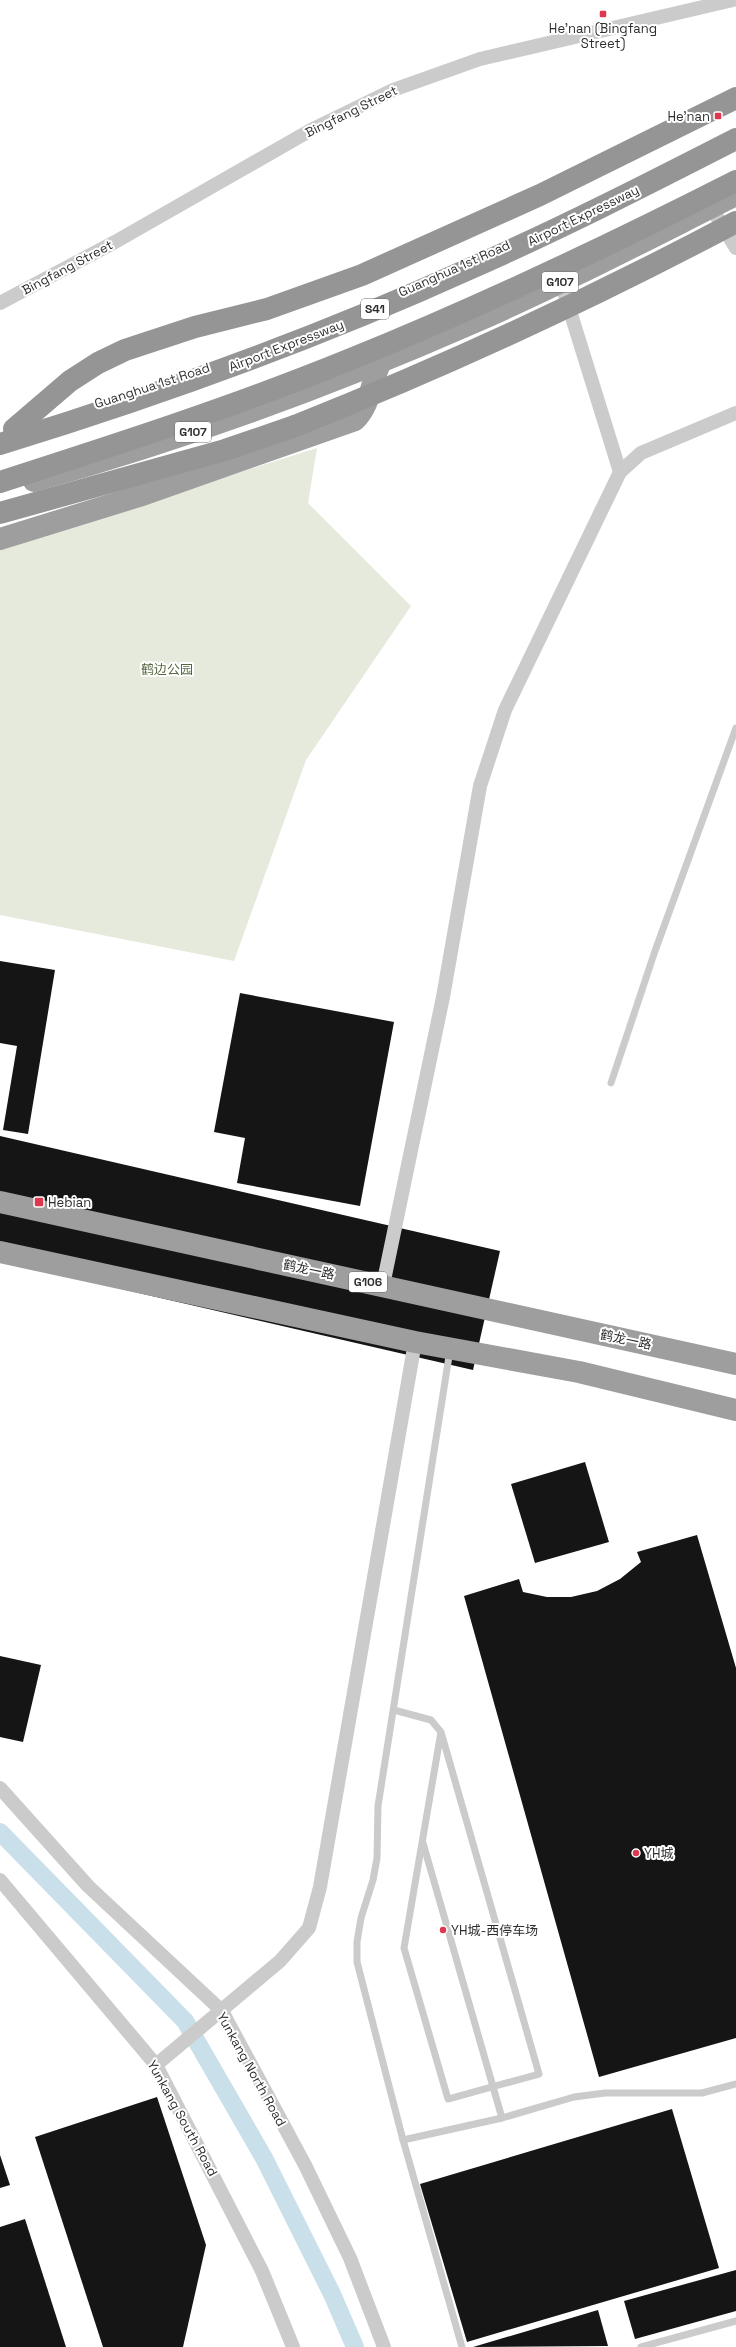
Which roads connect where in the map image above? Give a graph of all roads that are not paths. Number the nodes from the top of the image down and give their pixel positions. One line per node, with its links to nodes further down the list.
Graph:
1 (733, 0): 11 (street, Bingfang Street)
2 (736, 98): 14 (highway)
3 (736, 128): 14 (highway, Guanghua 1st Road)
4 (736, 139): 14 (highway, Airport Expressway / S41)
5 (736, 181): 16 (highway)
6 (736, 195): 7 (highway, G107)
7 (711, 207): 9 (street); 10 (highway, G107)
8 (736, 222): 18 (highway, bridge)
9 (736, 248)
10 (561, 282): 12 (highway, G107); 15 (street)
11 (0, 303)
12 (381, 362): 17 (highway, G107); 19 (highway)
13 (736, 413): 15 (street)
14 (5, 435)
15 (620, 472): 24 (street)
16 (0, 482)
17 (0, 491)
18 (0, 513)
19 (0, 539)
20 (736, 728): 21 (lane)
21 (611, 1082)
22 (0, 1202): 24 (highway, 鹤龙一路 / G106)
23 (0, 1252): 25 (highway)
24 (383, 1285): 27 (highway, 鹤龙一路 / G106)
25 (414, 1342): 26 (highway); 34 (street)
26 (450, 1350): 28 (highway); 29 (lane)
27 (736, 1364)
28 (736, 1410)
29 (394, 1710): 30 (lane); 39 (lane)
30 (441, 1732): 32 (lane); 37 (lane)
31 (0, 1788): 34 (street, Yunkang North Road)
32 (422, 1841): 37 (lane); 37 (lane)
33 (0, 1880): 35 (street, Yunkang South Road)
34 (222, 2011): 35 (street); 42 (street, Yunkang North Road)
35 (156, 2065): 41 (street, Yunkang South Road)
36 (736, 2084): 38 (lane)
37 (494, 2086): 38 (lane)
38 (502, 2118): 39 (lane)
39 (403, 2140): 43 (lane)
40 (736, 2321): 44 (lane)
41 (293, 2347)
42 (384, 2347)
43 (462, 2347)
44 (641, 2347)

